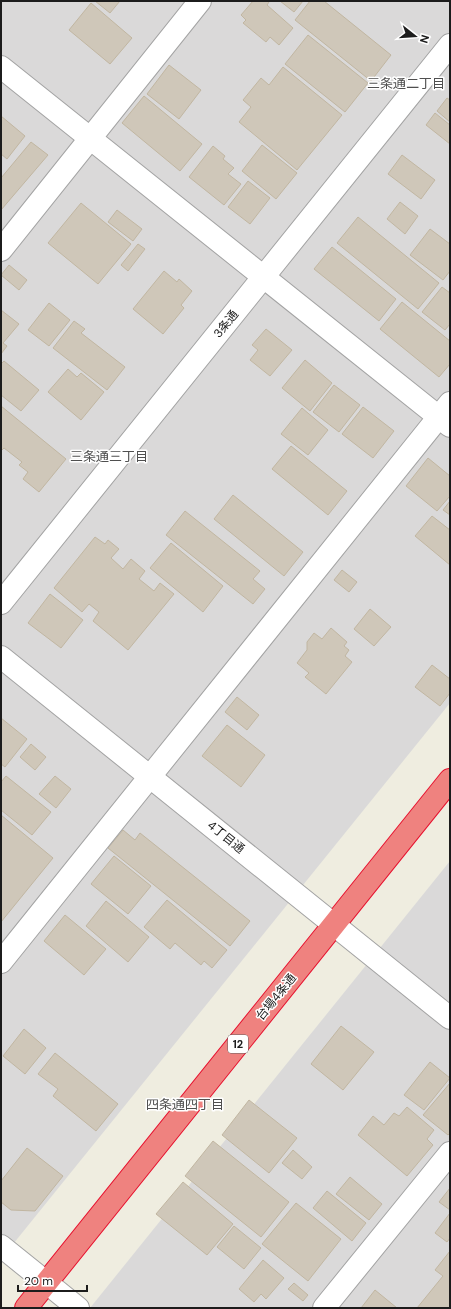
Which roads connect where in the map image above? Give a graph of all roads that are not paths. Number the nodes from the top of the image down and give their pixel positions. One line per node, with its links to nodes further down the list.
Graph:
1 (200, 1): 4 (street)
2 (450, 45): 6 (street, 3条通)
3 (1, 67): 4 (street)
4 (90, 139): 5 (street); 6 (street)
5 (1, 250)
6 (263, 278): 7 (street); 8 (street, 3条通)
7 (446, 415): 10 (street)
8 (1, 603)
9 (1, 657): 10 (street, 4丁目通)
10 (150, 777): 12 (street, 4丁目通); 13 (street)
11 (450, 780): 12 (highway, 台場4条通 / 12)
12 (334, 924): 14 (street, 4丁目通); 17 (highway, 台場4条通 / 12)
13 (1, 962)
14 (450, 1018)
15 (450, 1153): 20 (street)
16 (1, 1246): 17 (street)
17 (47, 1283): 18 (highway, 台場4条通 / 12); 19 (street)
18 (26, 1308)
19 (78, 1308)
20 (324, 1308)

